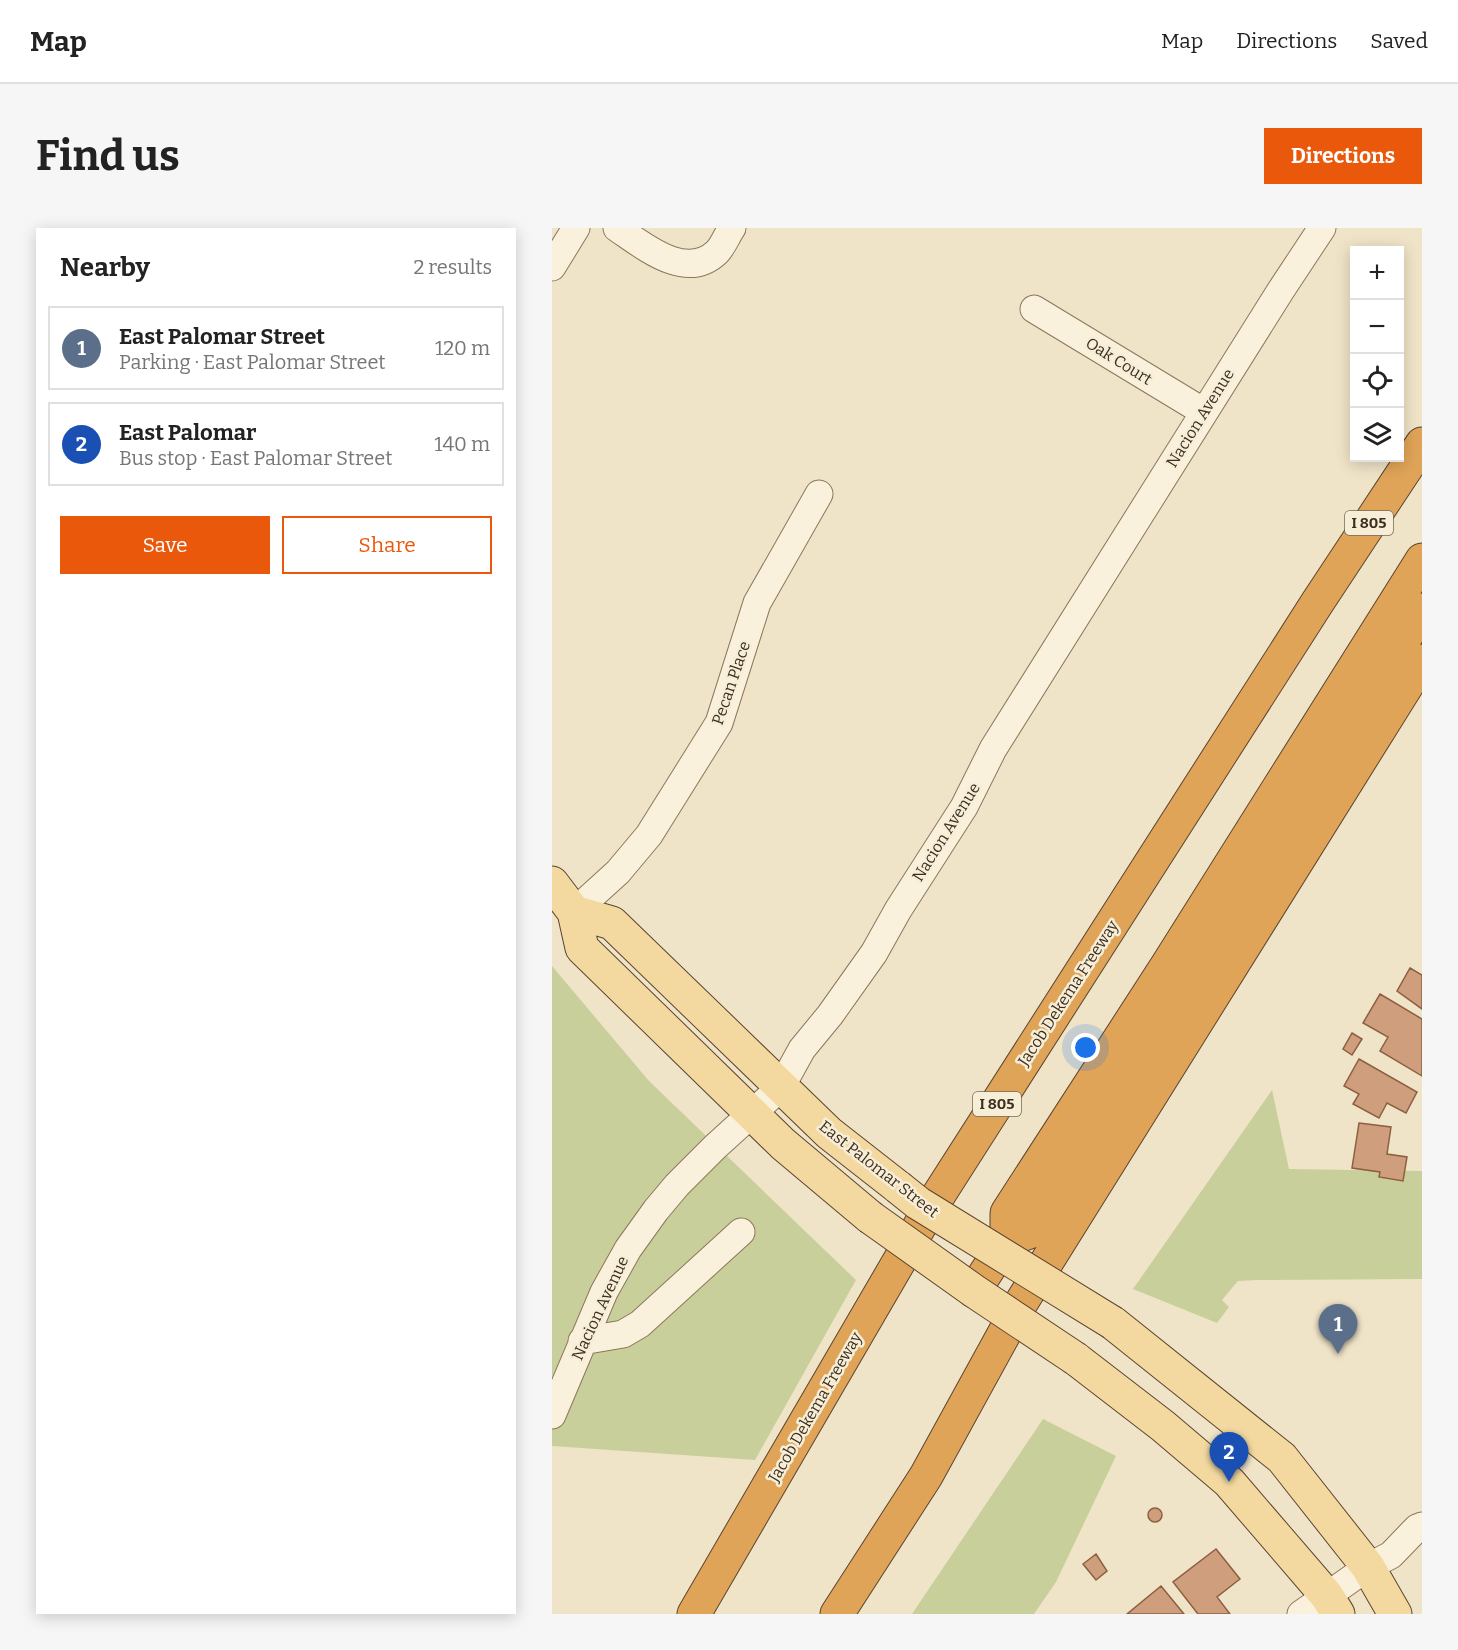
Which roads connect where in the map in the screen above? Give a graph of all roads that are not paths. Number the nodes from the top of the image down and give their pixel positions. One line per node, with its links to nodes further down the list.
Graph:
1 (576, 228): 5 (street)
2 (617, 228): 3 (street)
3 (732, 228)
4 (1322, 228): 7 (street, Nacion Avenue)
5 (552, 267)
6 (1034, 309): 7 (street, Oak Court)
7 (1204, 412): 16 (street, Nacion Avenue)
8 (1422, 444): 26 (highway, Jacob Dekema Freeway / I 805)
9 (819, 494): 14 (street, Pecan Place)
10 (1422, 560): 15 (highway)
11 (1422, 610): 15 (highway)
12 (1422, 661): 27 (highway)
13 (552, 883): 14 (main road)
14 (574, 912): 16 (main road, East Palomar Street); 17 (main road)
15 (1182, 972): 19 (highway)
16 (781, 1087): 17 (street, Nacion Avenue); 19 (main road, East Palomar Street, bridge)
17 (753, 1113): 20 (main road, bridge); 21 (street, Nacion Avenue)
18 (741, 1232): 21 (street)
19 (1003, 1247): 20 (highway); 24 (main road, East Palomar Street, bridge)
20 (974, 1290): 25 (main road, bridge)
21 (582, 1341): 22 (street, Nacion Avenue)
22 (552, 1415)
23 (1422, 1526): 24 (street)
24 (1368, 1567): 25 (street); 29 (main road, East Palomar Street)
25 (1333, 1605): 28 (street)
26 (694, 1614)
27 (837, 1614)
28 (1301, 1614)
29 (1395, 1614)

